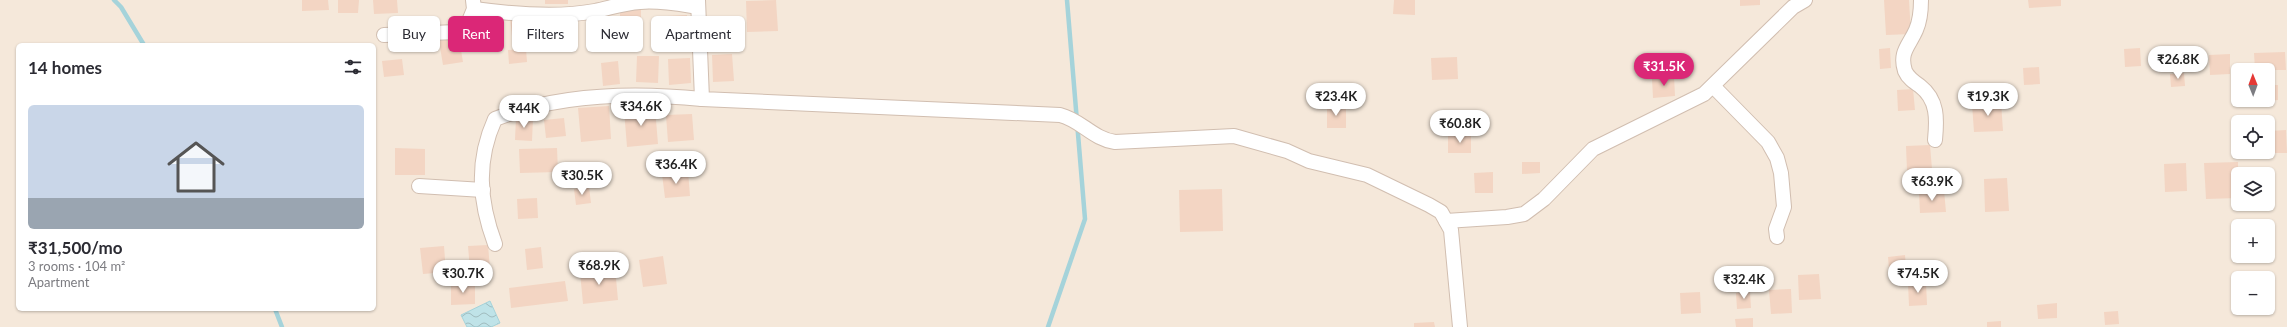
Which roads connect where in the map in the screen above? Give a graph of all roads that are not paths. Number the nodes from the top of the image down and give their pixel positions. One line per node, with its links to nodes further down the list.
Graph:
1 (1805, 0): 6 (street)
2 (1921, 0): 8 (street)
3 (698, 3): 4 (street); 7 (street)
4 (473, 4): 5 (street)
5 (384, 35)
6 (1713, 86): 11 (street); 12 (street)
7 (702, 99): 10 (street); 11 (street)
8 (1935, 140)
9 (419, 186): 10 (street)
10 (483, 190): 13 (street)
11 (1446, 221): 14 (street)
12 (1777, 236)
13 (495, 244)
14 (1460, 327)

